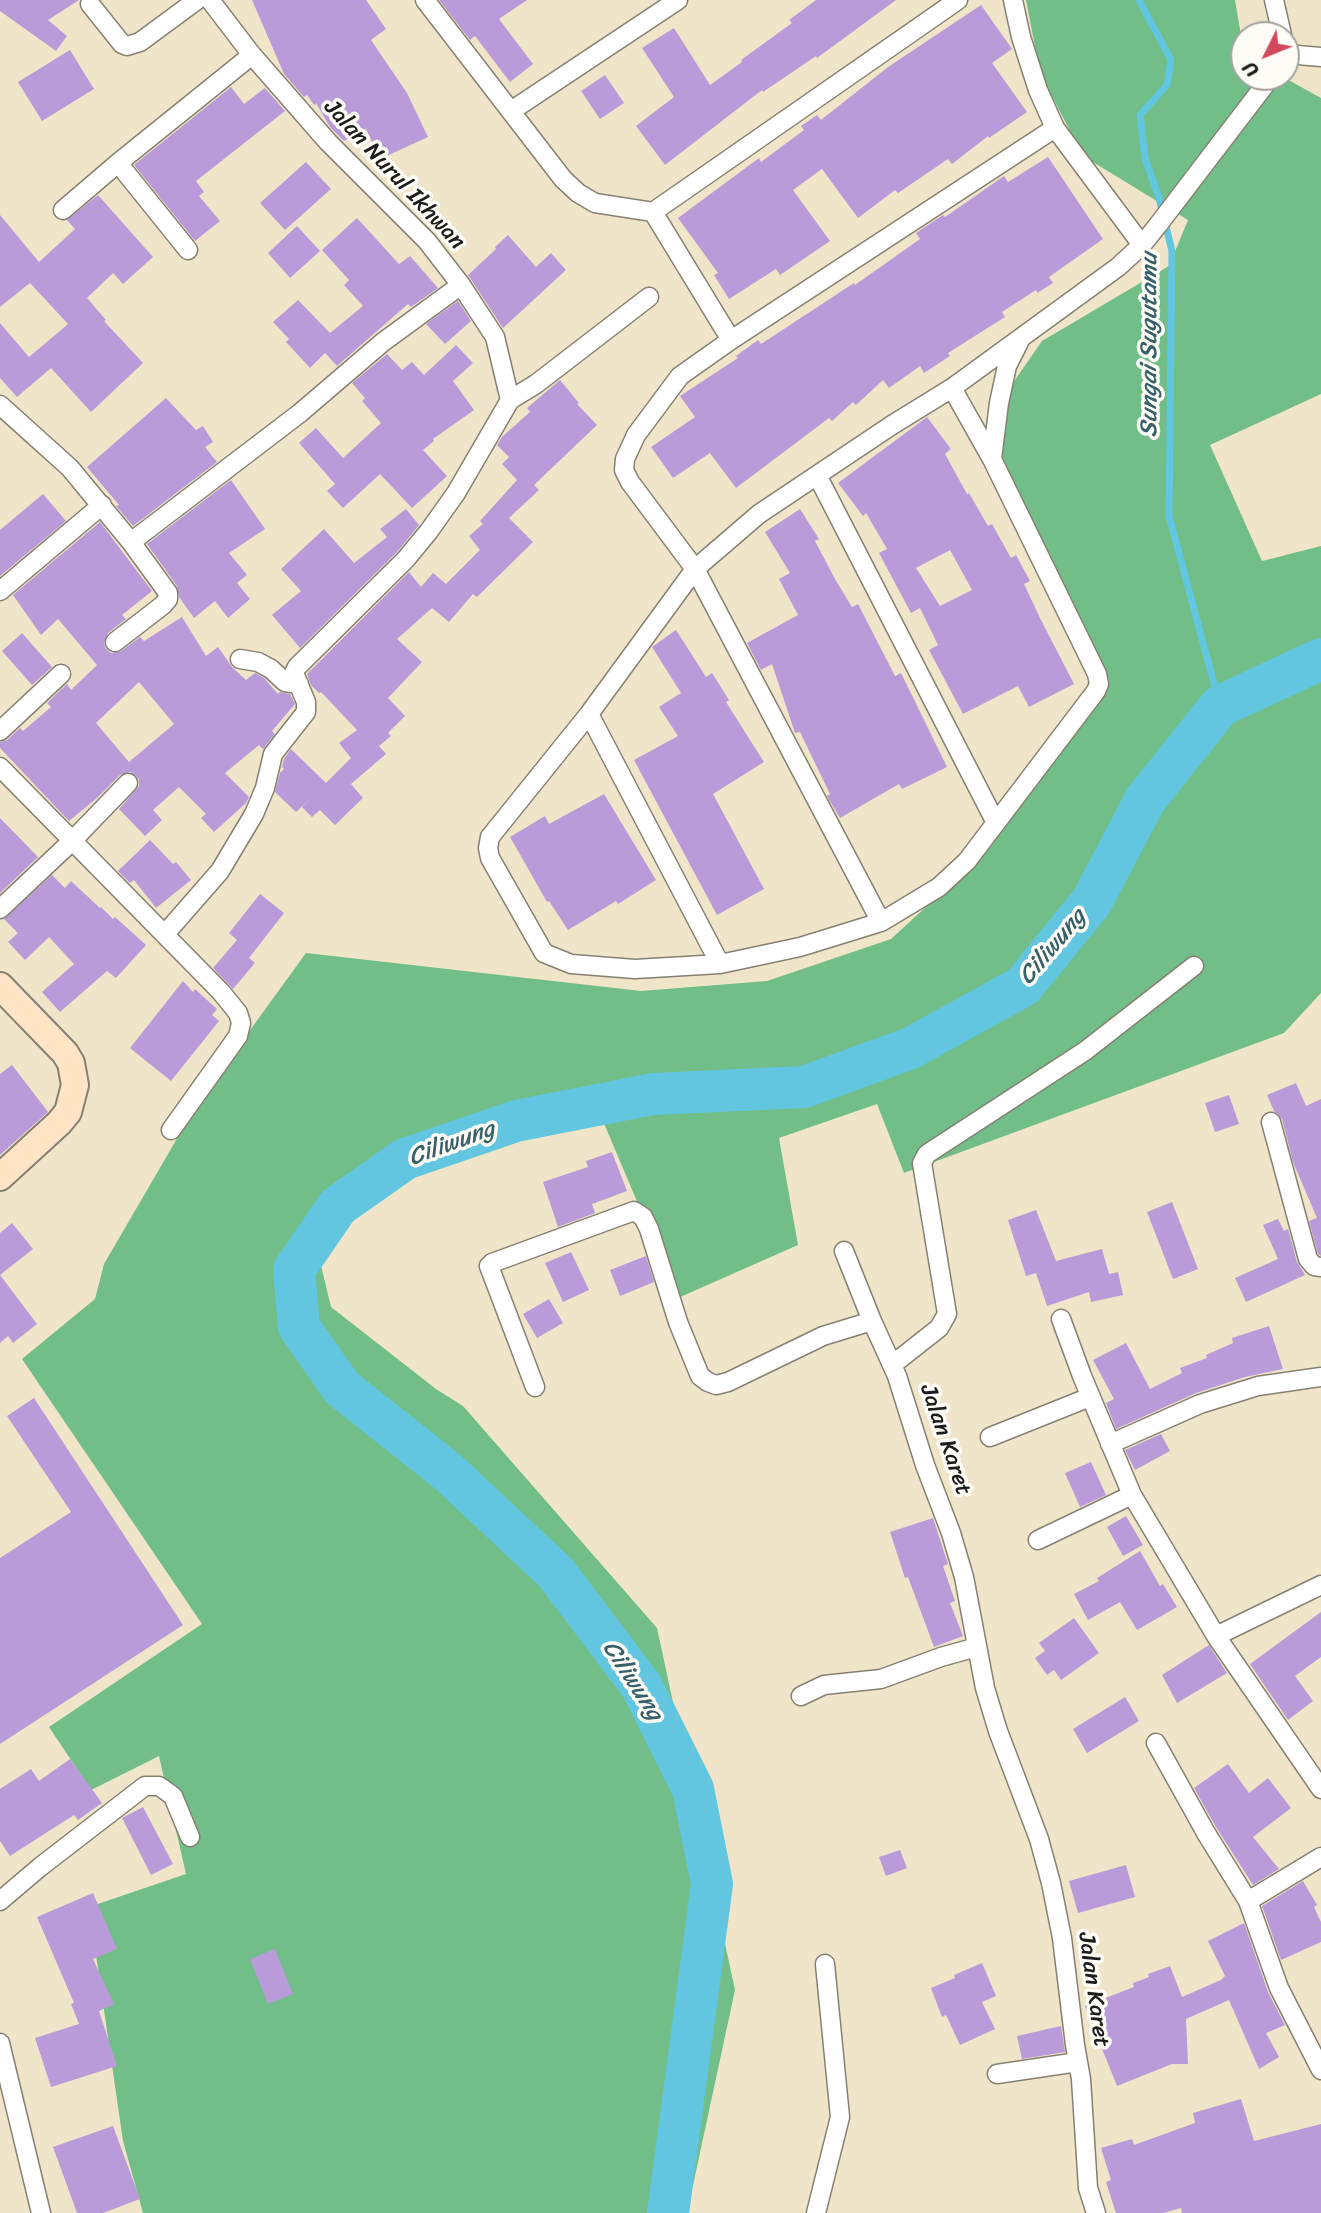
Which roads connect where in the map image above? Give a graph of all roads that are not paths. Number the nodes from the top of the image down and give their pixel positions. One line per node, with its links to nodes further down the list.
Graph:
1 (197, 0): 8 (street)
2 (209, 0): 10 (street, Jalan Nurul Ikhwan)
3 (425, 0): 14 (street)
4 (678, 0): 14 (street)
5 (958, 0): 18 (street)
6 (1013, 0): 15 (street)
7 (1274, 0): 9 (street)
8 (90, 4)
9 (1279, 21)
10 (252, 55): 16 (street); 21 (street, Jalan Nurul Ikhwan)
11 (1300, 55): 12 (street)
12 (1321, 57)
13 (1262, 91): 19 (street)
14 (511, 111): 18 (street)
15 (1055, 128): 19 (street); 24 (street)
16 (118, 163): 17 (street); 20 (street)
17 (63, 210)
18 (653, 212): 24 (street)
19 (1142, 245): 23 (street)
20 (188, 250)
21 (461, 285): 26 (street, Jalan Nurul Ikhwan); 31 (street)
22 (649, 297): 26 (street)
23 (1021, 338): 25 (street); 28 (street)
24 (731, 340): 32 (street)
25 (952, 388): 28 (street); 29 (street)
26 (510, 400): 37 (street)
27 (0, 405): 30 (street)
28 (992, 458): 42 (street)
29 (817, 475): 32 (street); 42 (street)
30 (102, 505): 31 (street); 33 (street)
31 (131, 542): 34 (street)
32 (695, 569): 38 (street); 45 (street)
33 (0, 591)
34 (115, 642)
35 (240, 659): 37 (street)
36 (61, 674): 39 (street)
37 (299, 684): 46 (street)
38 (589, 714): 47 (street); 47 (street)
39 (0, 731)
40 (0, 767): 43 (street)
41 (128, 783): 43 (street)
42 (996, 823): 45 (street)
43 (71, 842): 44 (street); 46 (street)
44 (0, 909)
45 (881, 922): 47 (street)
46 (165, 934): 51 (street)
47 (720, 964)
48 (1195, 966): 57 (street)
49 (0, 986): 52 (main road)
50 (1271, 1122): 54 (street)
51 (171, 1130)
52 (0, 1177)
53 (844, 1251): 56 (street, Jalan Karet)
54 (1321, 1267)
55 (1061, 1319): 60 (street)
56 (873, 1321): 57 (street, Jalan Karet); 59 (street)
57 (892, 1365): 67 (street, Jalan Karet)
58 (1321, 1377): 62 (street)
59 (534, 1387)
60 (1090, 1396): 61 (street); 62 (street)
61 (990, 1437)
62 (1110, 1444): 63 (street)
63 (1132, 1495): 64 (street); 66 (street)
64 (1038, 1540)
65 (1321, 1585): 66 (street)
66 (1216, 1636): 70 (street)
67 (977, 1647): 68 (street); 77 (street, Jalan Karet)
68 (800, 1696)
69 (1156, 1743): 74 (street)
70 (1321, 1789)
71 (190, 1837): 73 (street)
72 (1321, 1857): 74 (street)
73 (0, 1901)
74 (1248, 1901): 78 (street)
75 (825, 1964): 82 (street)
76 (0, 2043): 80 (street)
77 (1078, 2063): 79 (street); 83 (street, Jalan Karet)
78 (1321, 2070)
79 (997, 2074)
80 (7, 2113): 81 (street)
81 (41, 2213)
82 (816, 2213)
83 (1096, 2213)

